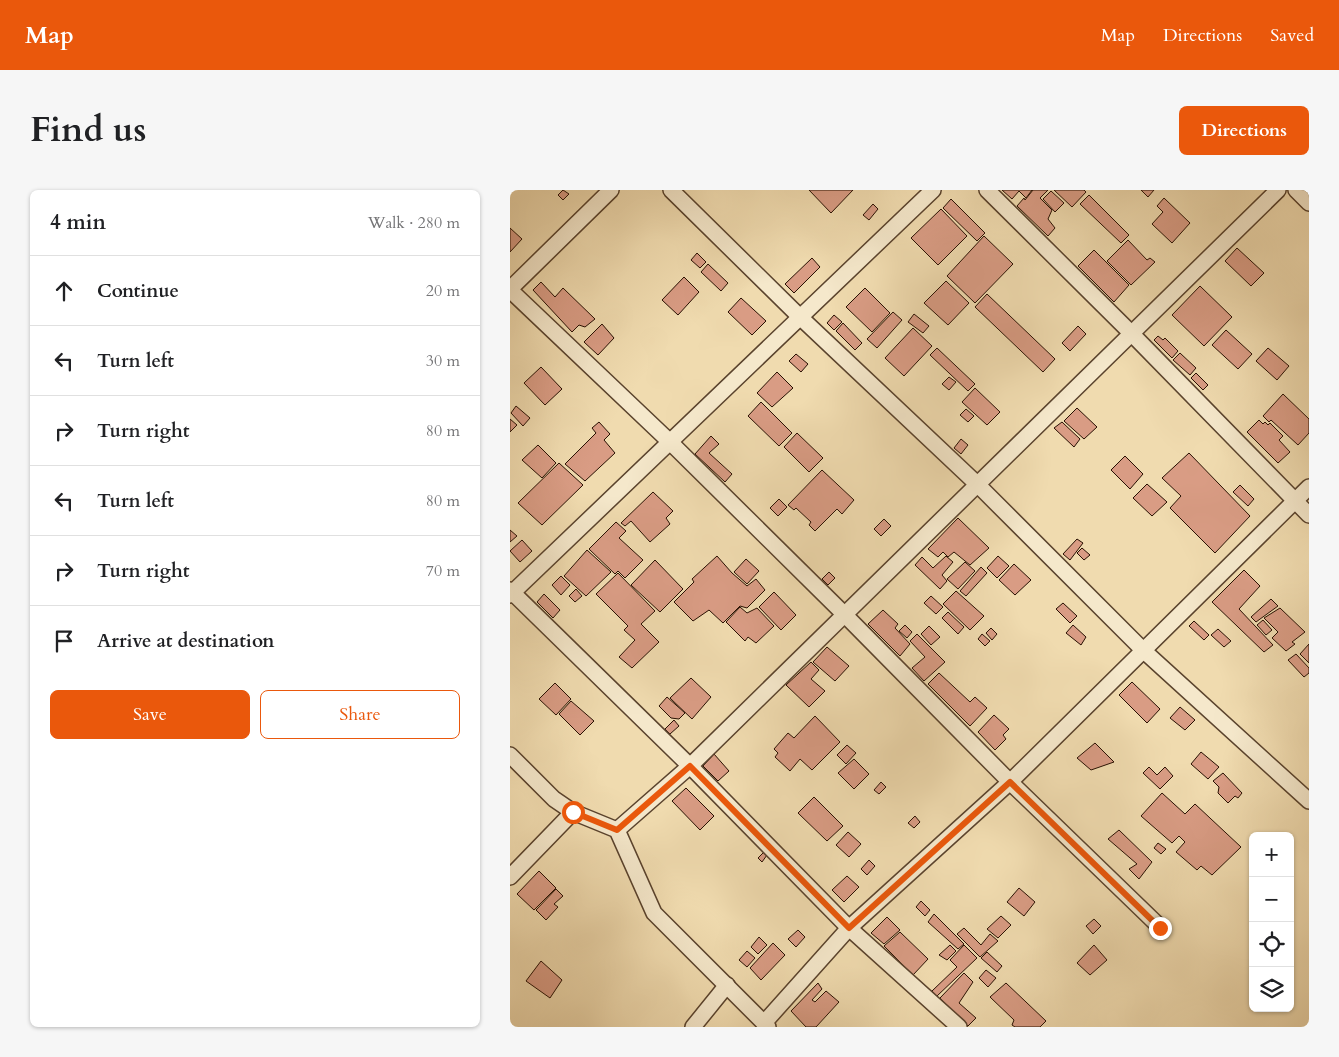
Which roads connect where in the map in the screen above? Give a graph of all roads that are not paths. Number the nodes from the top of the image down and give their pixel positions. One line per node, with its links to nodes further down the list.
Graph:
1 (612, 190): 8 (street)
2 (671, 190): 9 (street)
3 (933, 190): 9 (street)
4 (987, 190): 10 (street)
5 (1278, 190): 10 (street)
6 (1296, 190): 7 (street)
7 (1309, 203)
8 (510, 290): 11 (street)
9 (800, 317): 11 (street); 12 (street)
10 (1131, 333): 12 (street); 14 (street)
11 (670, 442): 16 (street); 17 (street)
12 (977, 484): 17 (street); 18 (street)
13 (1309, 487): 14 (street)
14 (1295, 501): 15 (street); 18 (street)
15 (1309, 515)
16 (511, 592): 20 (street)
17 (844, 614): 20 (street); 21 (street)
18 (1144, 650): 21 (street); 22 (street)
19 (510, 755): 23 (street)
20 (690, 766): 24 (street); 26 (street)
21 (1010, 782): 26 (street); 27 (street)
22 (1309, 800)
23 (573, 812): 24 (street); 25 (street)
24 (617, 830): 28 (street)
25 (510, 877)
26 (849, 928): 29 (street); 31 (street)
27 (1160, 928)
28 (727, 985): 29 (street); 30 (street)
29 (766, 1025)
30 (693, 1027)
31 (959, 1027)

